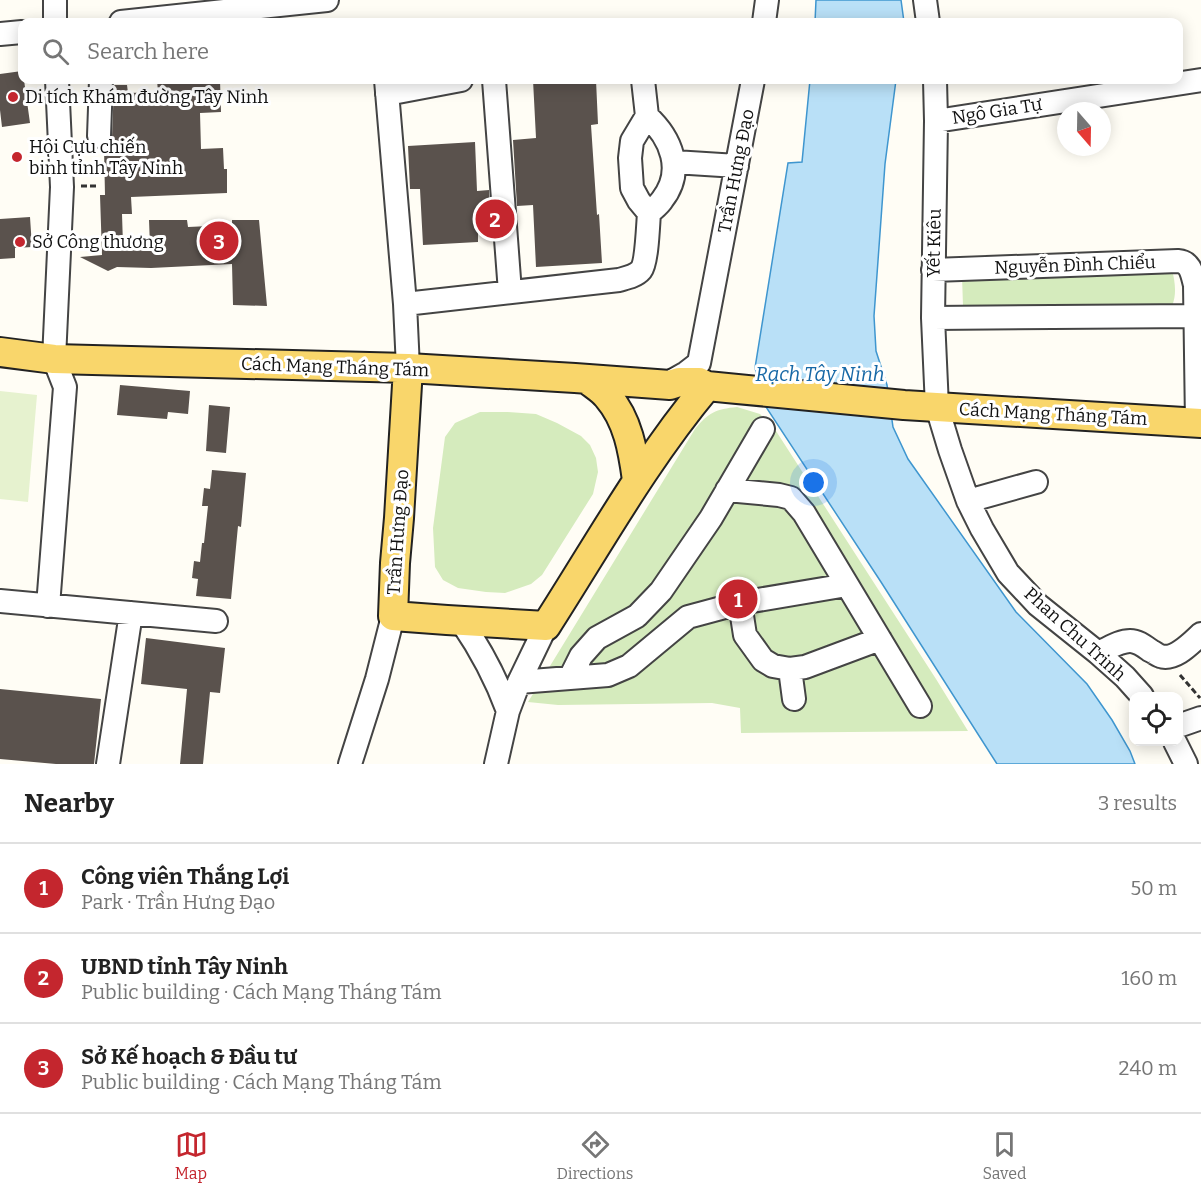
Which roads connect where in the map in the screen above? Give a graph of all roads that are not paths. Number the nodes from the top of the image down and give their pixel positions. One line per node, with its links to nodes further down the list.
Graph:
1 (55, 0): 6 (street)
2 (327, 0): 5 (street)
3 (767, 0): 8 (street)
4 (926, 0): 9 (street)
5 (155, 9): 7 (street)
6 (55, 18)
7 (131, 18)
8 (765, 18)
9 (928, 18)
10 (18, 32): 11 (street)
11 (0, 34)
12 (1201, 81): 21 (street, Ngô Gia Tự)
13 (57, 84): 36 (street)
14 (101, 84): 25 (street)
15 (419, 84): 22 (street)
16 (494, 84): 31 (street)
17 (644, 84): 23 (street)
18 (752, 84): 27 (street, Trần Hưng Đạo)
19 (935, 84): 24 (street, Yết Kiêu)
20 (1181, 84): 24 (street, Ngô Gia Tự)
21 (1183, 84)
22 (387, 87): 32 (street)
23 (648, 116): 26 (street); 28 (street)
24 (936, 121): 29 (street, Yết Kiêu)
25 (99, 136)
26 (674, 162): 27 (street); 28 (street)
27 (737, 166): 39 (street, Trần Hưng Đạo)
28 (649, 213): 31 (street)
29 (933, 270): 30 (street, Nguyễn Đình Chiểu); 34 (street, Yết Kiêu)
30 (1198, 285): 33 (street)
31 (510, 292): 32 (street)
32 (405, 304): 37 (street)
33 (1196, 316): 34 (street); 41 (street)
34 (933, 318): 40 (street, Yết Kiêu)
35 (0, 352): 36 (main road, Cách Mạng Tháng Tám)
36 (54, 359): 37 (main road, Cách Mạng Tháng Tám); 51 (street)
37 (408, 368): 38 (main road, Cách Mạng Tháng Tám); 53 (main road, Trần Hưng Đạo)
38 (587, 379): 39 (main road, Cách Mạng Tháng Tám); 43 (main road)
39 (711, 381): 40 (main road, Cách Mạng Tháng Tám); 43 (main road, Trần Hưng Đạo)
40 (937, 407): 41 (main road, Cách Mạng Tháng Tám); 46 (street, Phan Chu Trinh)
41 (1199, 423)
42 (763, 429): 45 (street)
43 (637, 480): 57 (main road, Trần Hưng Đạo)
44 (1036, 482): 46 (street)
45 (727, 490): 47 (street); 48 (street)
46 (968, 501): 60 (street, Phan Chu Trinh)
47 (847, 585): 50 (street); 59 (street)
48 (664, 587): 54 (street); 62 (street)
49 (0, 601): 51 (street)
50 (740, 603): 54 (street); 61 (street)
51 (48, 606): 52 (street)
52 (131, 613): 55 (street); 71 (street)
53 (393, 616): 56 (main road, Trần Hưng Đạo); 72 (street)
54 (688, 617): 62 (street)
55 (216, 621)
56 (461, 621): 57 (main road, Trần Hưng Đạo); 67 (street)
57 (546, 626): 63 (street, Trần Hưng Đạo)
58 (1201, 634): 60 (street)
59 (880, 639): 61 (street); 66 (street)
60 (1098, 653): 64 (street, Phan Chu Trinh)
61 (790, 669): 65 (street)
62 (570, 678): 63 (street)
63 (519, 682): 67 (street, Trần Hưng Đạo)
64 (1138, 692)
65 (794, 699)
66 (920, 706)
67 (508, 711): 73 (street, Trần Hưng Đạo)
68 (1201, 718): 69 (street)
69 (1183, 725)
70 (1177, 746): 74 (street)
71 (108, 764)
72 (350, 764)
73 (496, 764)
74 (1186, 764)

